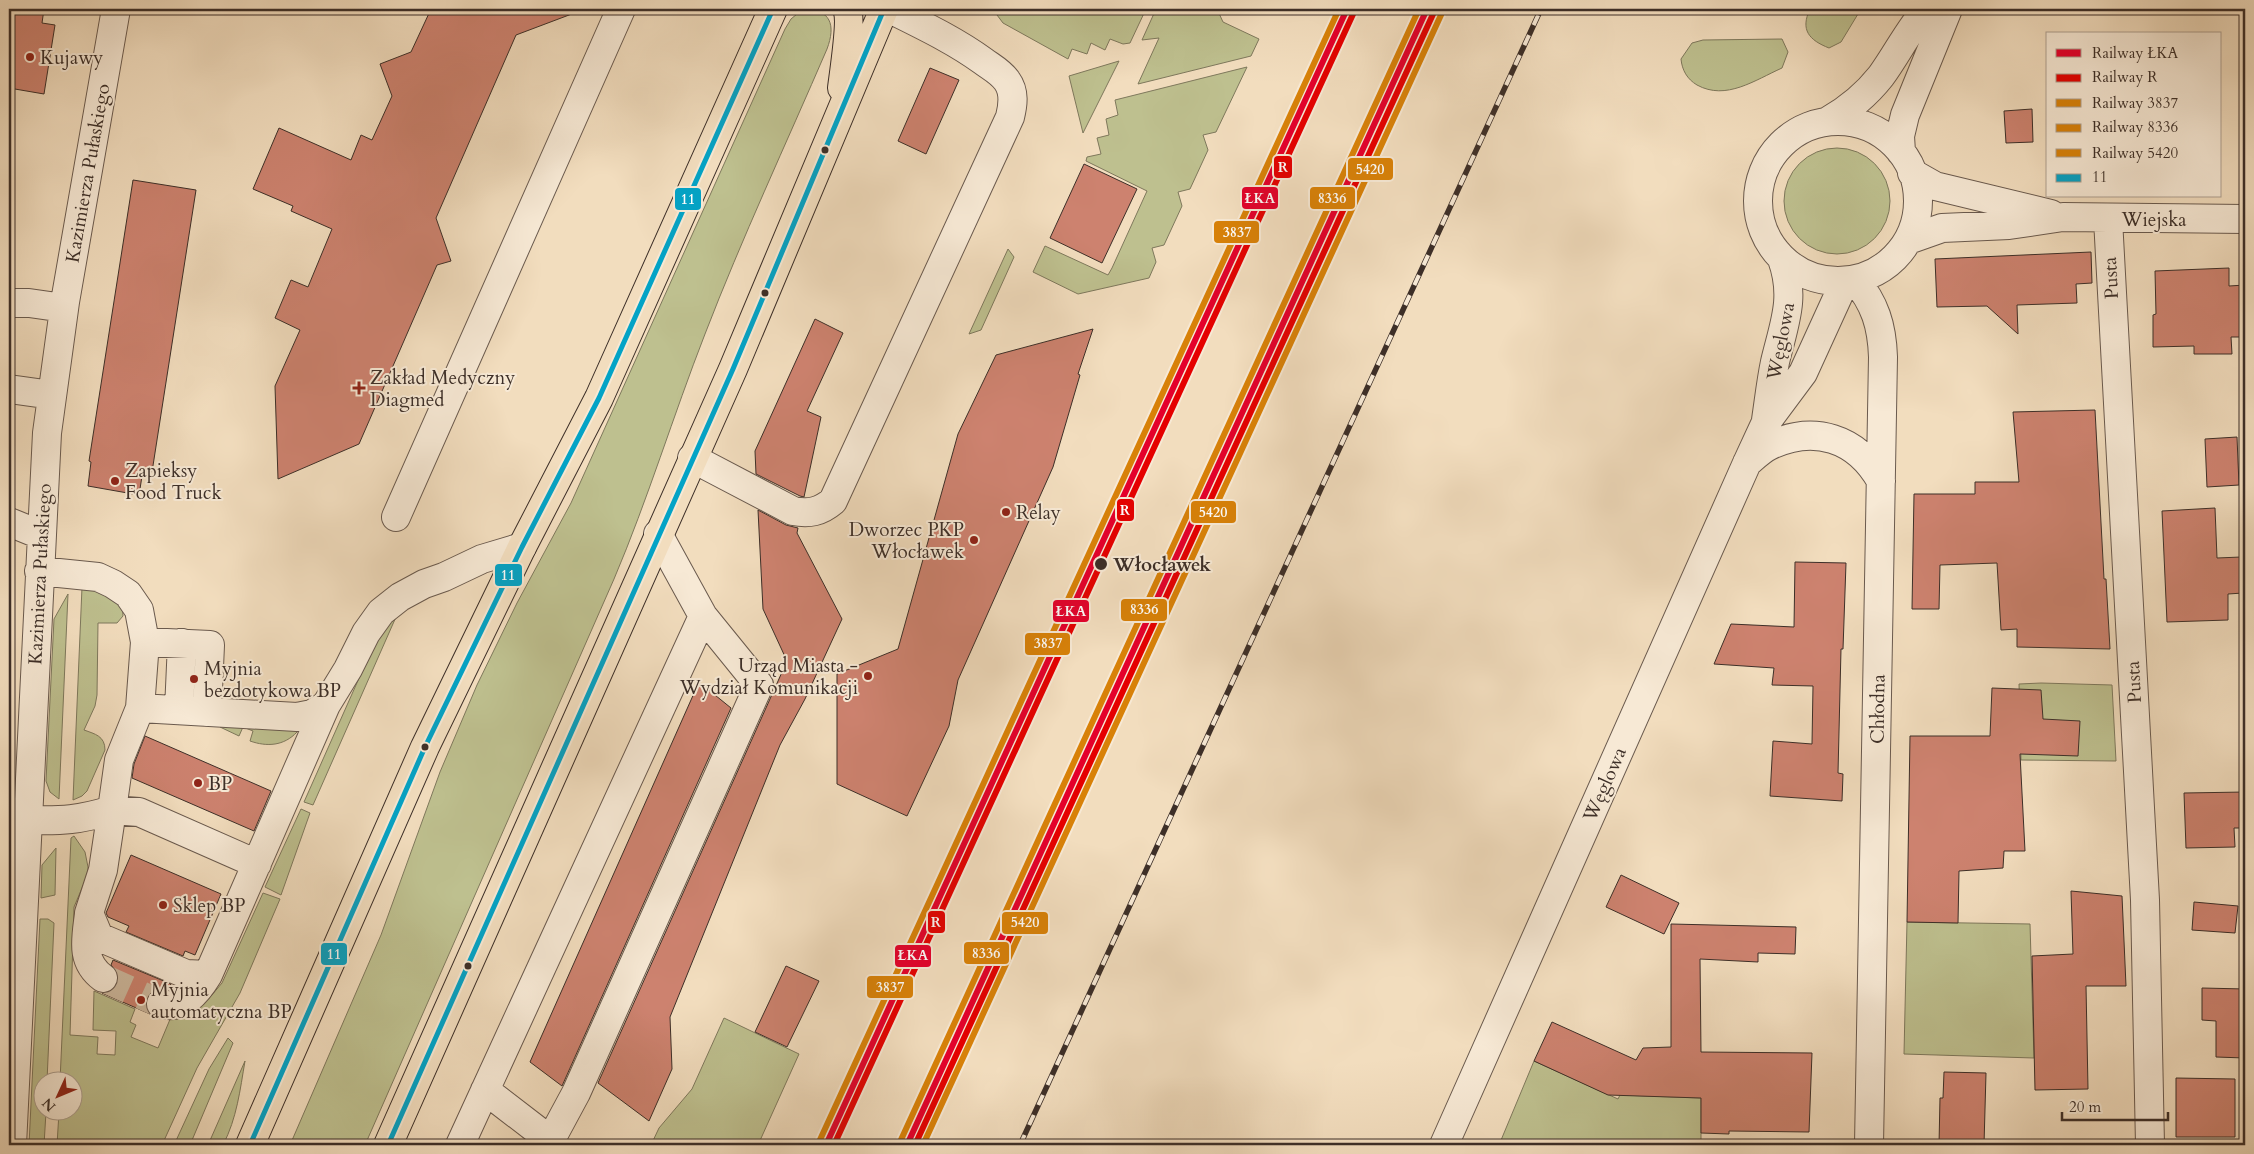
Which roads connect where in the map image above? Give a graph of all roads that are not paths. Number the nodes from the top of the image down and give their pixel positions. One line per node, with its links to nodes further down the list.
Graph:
1 (116, 9): 19 (street, Kazimierza Pułaskiego)
2 (620, 9): 26 (street)
3 (847, 9): 9 (main road)
4 (884, 9): 9 (main road)
5 (890, 9): 23 (street)
6 (1927, 9): 10 (street)
7 (1948, 9): 11 (street)
8 (773, 12): 30 (main road)
9 (840, 117): 23 (main road)
10 (1828, 122): 11 (street); 16 (street)
11 (1907, 162): 12 (street, Wiejska); 15 (street)
12 (2063, 218): 13 (street, Wiejska); 15 (street, Wiejska)
13 (2108, 219): 14 (street, Wiejska); 55 (street, Pusta)
14 (2245, 219)
15 (1908, 240): 17 (street)
16 (1782, 259): 17 (street); 22 (street, Węglowa)
17 (1850, 280): 22 (street, Węglowa); 25 (street, Chłodna)
18 (9, 303): 19 (street)
19 (64, 308): 21 (street, Kazimierza Pułaskiego)
20 (9, 389): 21 (street)
21 (52, 395): 29 (street, Kazimierza Pułaskiego)
22 (1765, 424): 24 (street, Węglowa)
23 (692, 458): 28 (main road)
24 (1747, 463): 25 (street); 53 (street, Węglowa)
25 (1882, 482): 54 (street, Chłodna)
26 (396, 517)
27 (9, 522): 29 (street)
28 (658, 534): 32 (street); 51 (main road)
29 (40, 535): 31 (street, Kazimierza Pułaskiego)
30 (522, 547): 35 (street); 50 (main road)
31 (39, 571): 33 (street); 40 (street, Kazimierza Pułaskiego)
32 (703, 616): 47 (street); 48 (street)
33 (145, 642): 34 (street); 36 (street)
34 (182, 643): 37 (street); 38 (street)
35 (326, 705): 38 (street); 41 (street)
36 (140, 708): 37 (street); 39 (street)
37 (179, 710): 38 (street)
38 (207, 712)
39 (112, 810): 40 (street); 41 (street); 42 (street)
40 (28, 820): 45 (street, Kazimierza Pułaskiego)
41 (257, 864): 43 (street)
42 (90, 913): 43 (street); 44 (street)
43 (208, 975): 46 (street)
44 (103, 978)
45 (14, 981): 49 (street, Kazimierza Pułaskiego)
46 (161, 1004)
47 (486, 1090): 48 (street); 52 (street)
48 (549, 1143)
49 (12, 1145)
50 (250, 1145)
51 (388, 1145)
52 (460, 1145)
53 (1444, 1145)
54 (1869, 1145)
55 (2150, 1145)

